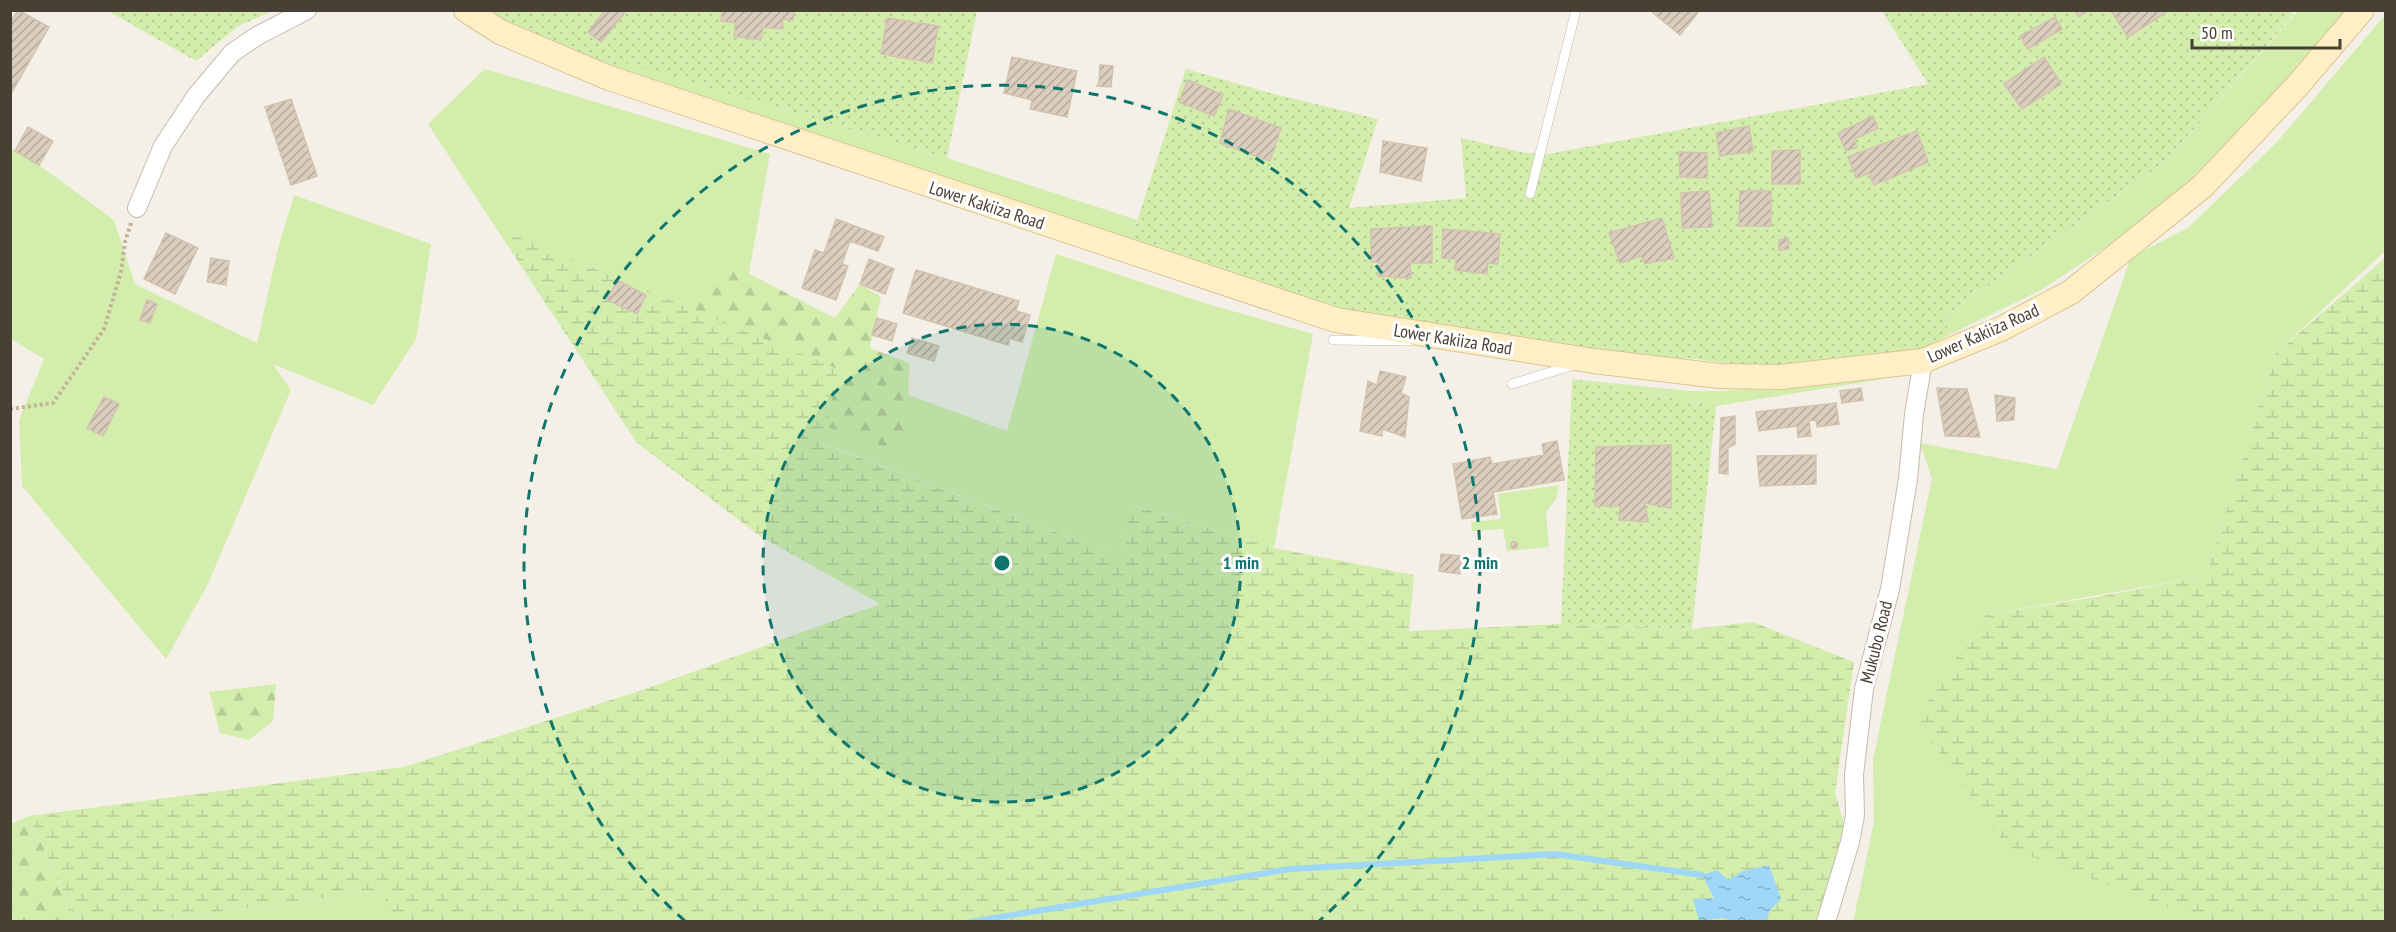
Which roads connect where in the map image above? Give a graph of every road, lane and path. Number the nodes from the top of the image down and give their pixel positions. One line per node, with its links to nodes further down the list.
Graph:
1 (307, 10): 6 (street)
2 (466, 10): 7 (main road, Lower Kakiiza Road)
3 (1576, 10): 5 (lane)
4 (2362, 10): 10 (main road, Lower Kakiiza Road)
5 (1530, 194)
6 (136, 208): 12 (path)
7 (1448, 339): 8 (lane); 9 (main road, Lower Kakiiza Road)
8 (1333, 340)
9 (1594, 361): 10 (main road, Lower Kakiiza Road); 11 (lane)
10 (1923, 361): 13 (street, Mukubo Road)
11 (1512, 384)
12 (10, 409)
13 (1826, 921)

